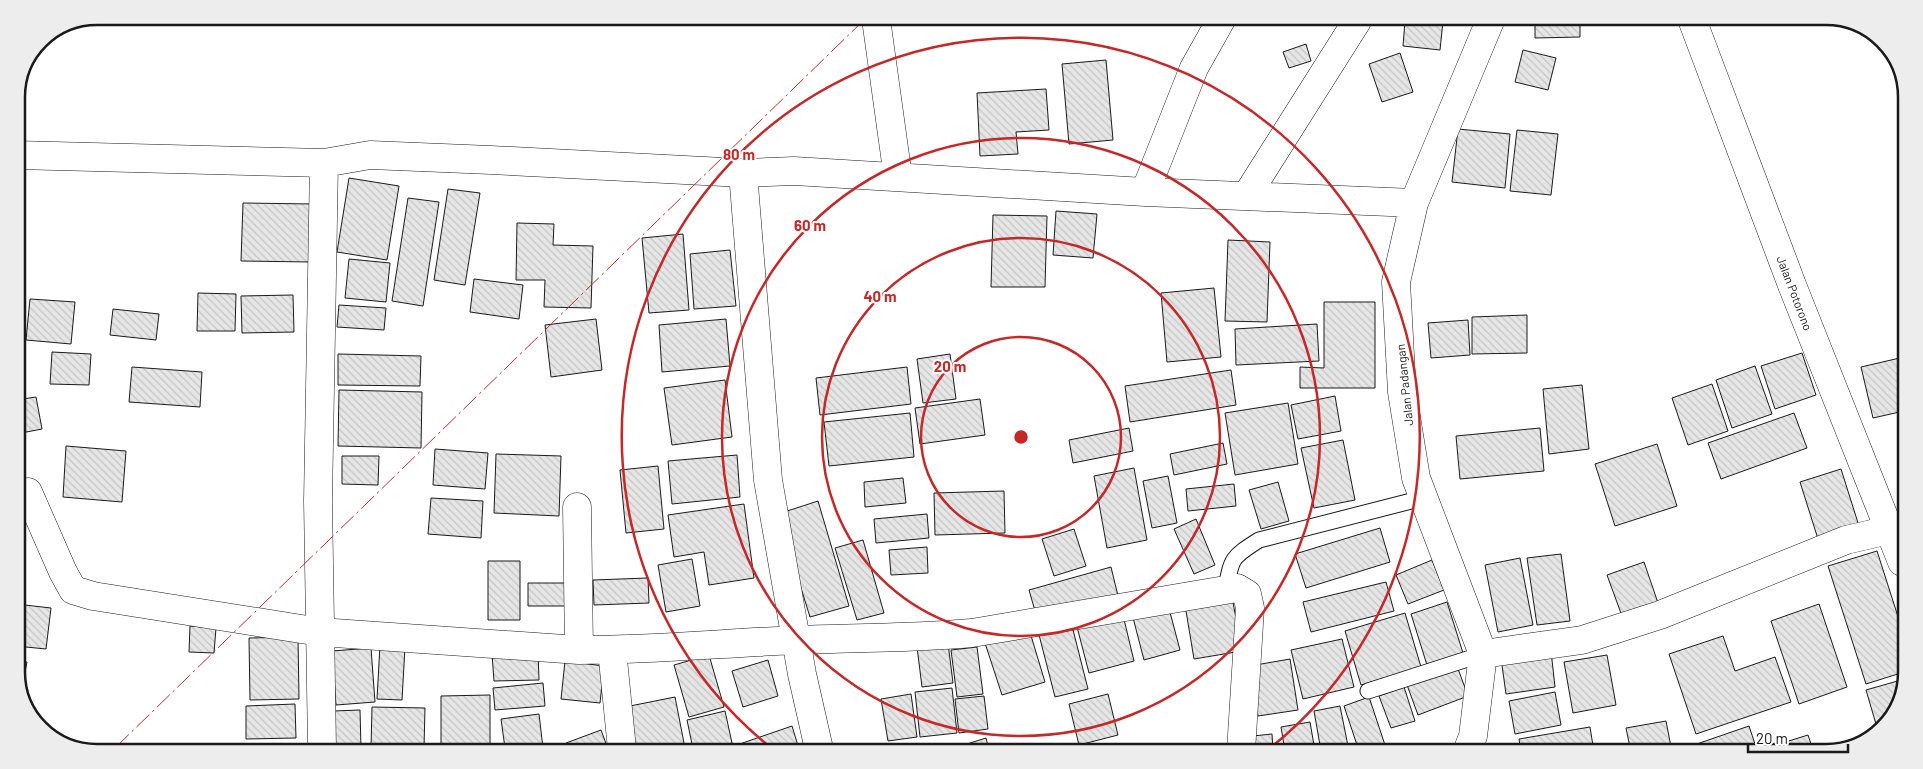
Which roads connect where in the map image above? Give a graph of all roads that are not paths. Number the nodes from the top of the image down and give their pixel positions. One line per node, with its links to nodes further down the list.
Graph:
1 (877, 25): 9 (street)
2 (1218, 25): 10 (street)
3 (1353, 25): 11 (street)
4 (1488, 25): 12 (street, Jalan Padangan)
5 (1694, 25): 16 (street, Jalan Potorono)
6 (25, 155): 7 (street)
7 (324, 163): 8 (street); 19 (street)
8 (743, 173): 9 (street); 20 (street)
9 (898, 177): 10 (street)
10 (1145, 192): 11 (street)
11 (1247, 195): 12 (street)
12 (1414, 203): 14 (street, Jalan Padangan)
13 (28, 492): 19 (street)
14 (1423, 498): 18 (lane); 23 (street, Jalan Padangan)
15 (577, 507): 21 (street)
16 (1889, 530): 17 (street, Jalan Potorono); 23 (street)
17 (1898, 552)
18 (1226, 590): 20 (street); 28 (street)
19 (320, 632): 21 (street); 25 (street)
20 (796, 640): 22 (street); 27 (street)
21 (579, 650): 22 (street)
22 (612, 650): 26 (street)
23 (1483, 654): 24 (lane); 29 (street, Jalan Padangan)
24 (1368, 691)
25 (322, 744)
26 (621, 744)
27 (818, 744)
28 (1241, 744)
29 (1470, 744)

